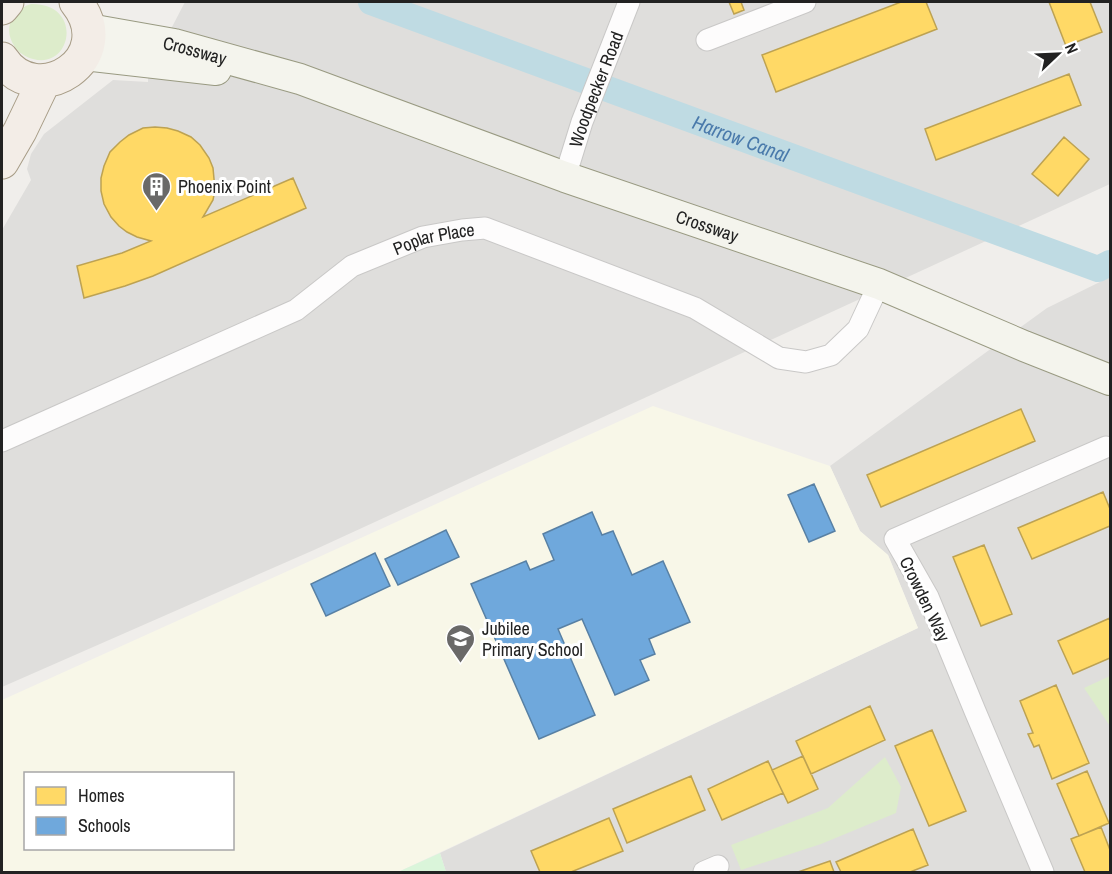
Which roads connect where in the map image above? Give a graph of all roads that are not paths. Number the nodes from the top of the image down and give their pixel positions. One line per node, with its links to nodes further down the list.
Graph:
1 (7, 2): 4 (main road)
2 (629, 2): 10 (street, Woodpecker Road)
3 (805, 2): 6 (street)
4 (2, 8)
5 (83, 28): 8 (main road); 10 (street, Crossway)
6 (707, 40)
7 (2, 59): 8 (main road)
8 (44, 81): 9 (main road)
9 (2, 162)
10 (565, 177): 11 (street, Crossway)
11 (879, 284): 12 (street, Crossway); 13 (street, Poplar Place)
12 (1110, 380)
13 (2, 441)
14 (1107, 447): 15 (street, Crowden Way)
15 (1043, 873)

